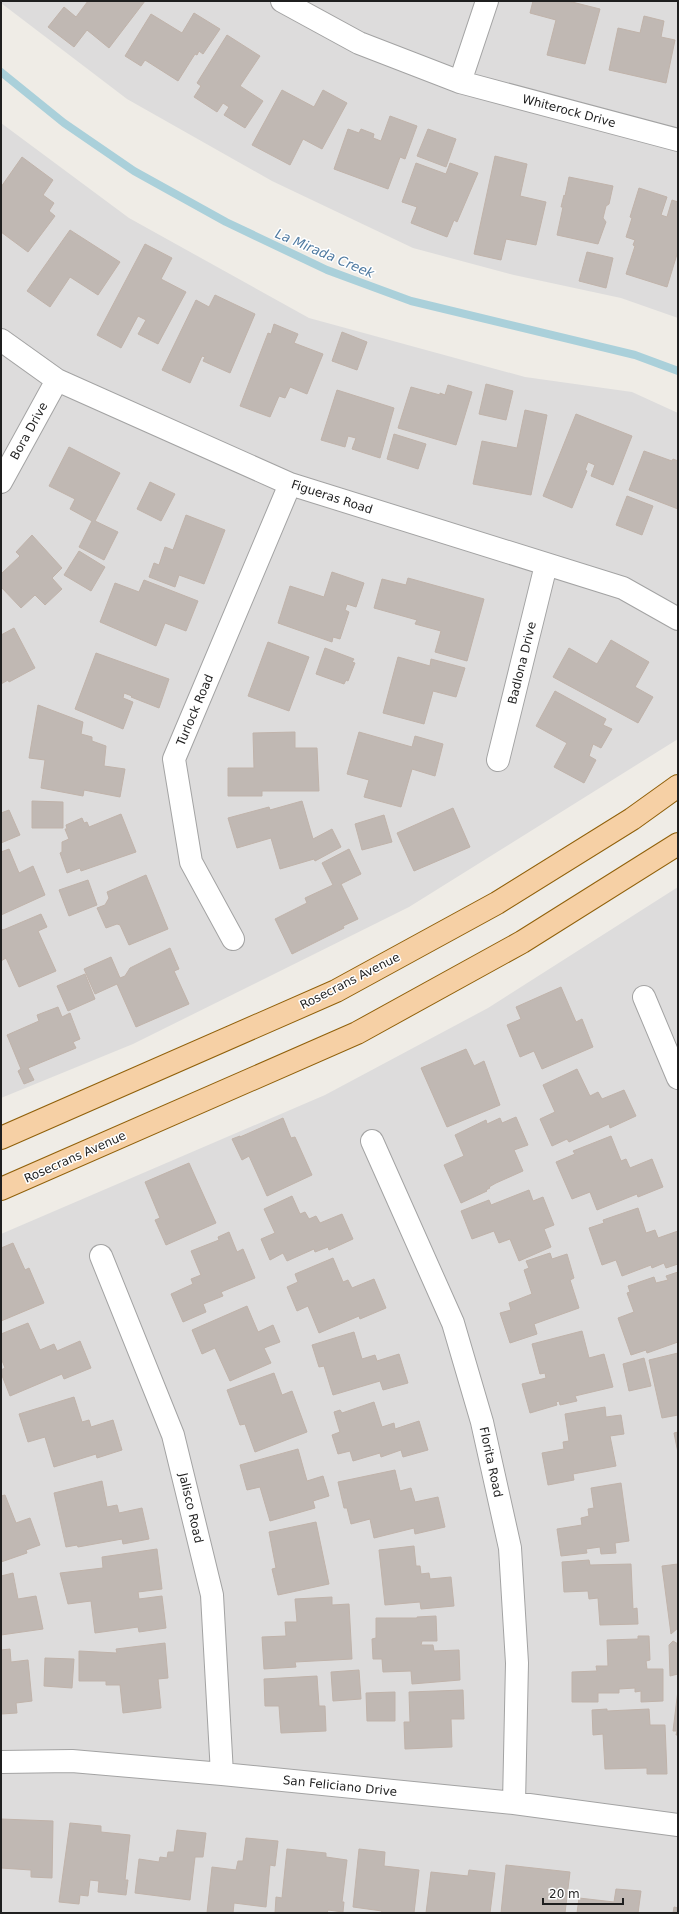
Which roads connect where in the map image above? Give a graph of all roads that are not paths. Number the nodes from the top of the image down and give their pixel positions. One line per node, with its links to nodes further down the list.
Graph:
1 (282, 1): 3 (street, Whiterock Drive)
2 (487, 1): 3 (street)
3 (460, 82): 4 (street, Whiterock Drive)
4 (678, 140)
5 (1, 340): 6 (street, Figueras Road)
6 (57, 380): 7 (street, Bora Drive); 8 (street, Figueras Road)
7 (1, 482)
8 (290, 484): 9 (street, Figueras Road); 14 (street, Turlock Road)
9 (546, 566): 10 (street, Figueras Road); 11 (street, Badlona Drive)
10 (678, 619)
11 (498, 760)
12 (678, 786): 17 (main road, Rosecrans Avenue)
13 (678, 844): 19 (main road, Rosecrans Avenue)
14 (233, 939)
15 (644, 996): 16 (street)
16 (678, 1078)
17 (1, 1138)
18 (372, 1141): 23 (street, Florita Road)
19 (1, 1189)
20 (101, 1256): 22 (street, Jalisco Road)
21 (1, 1762): 22 (street, San Feliciano Drive)
22 (222, 1774): 23 (street, San Feliciano Drive)
23 (514, 1803): 24 (street, San Feliciano Drive)
24 (678, 1825)

